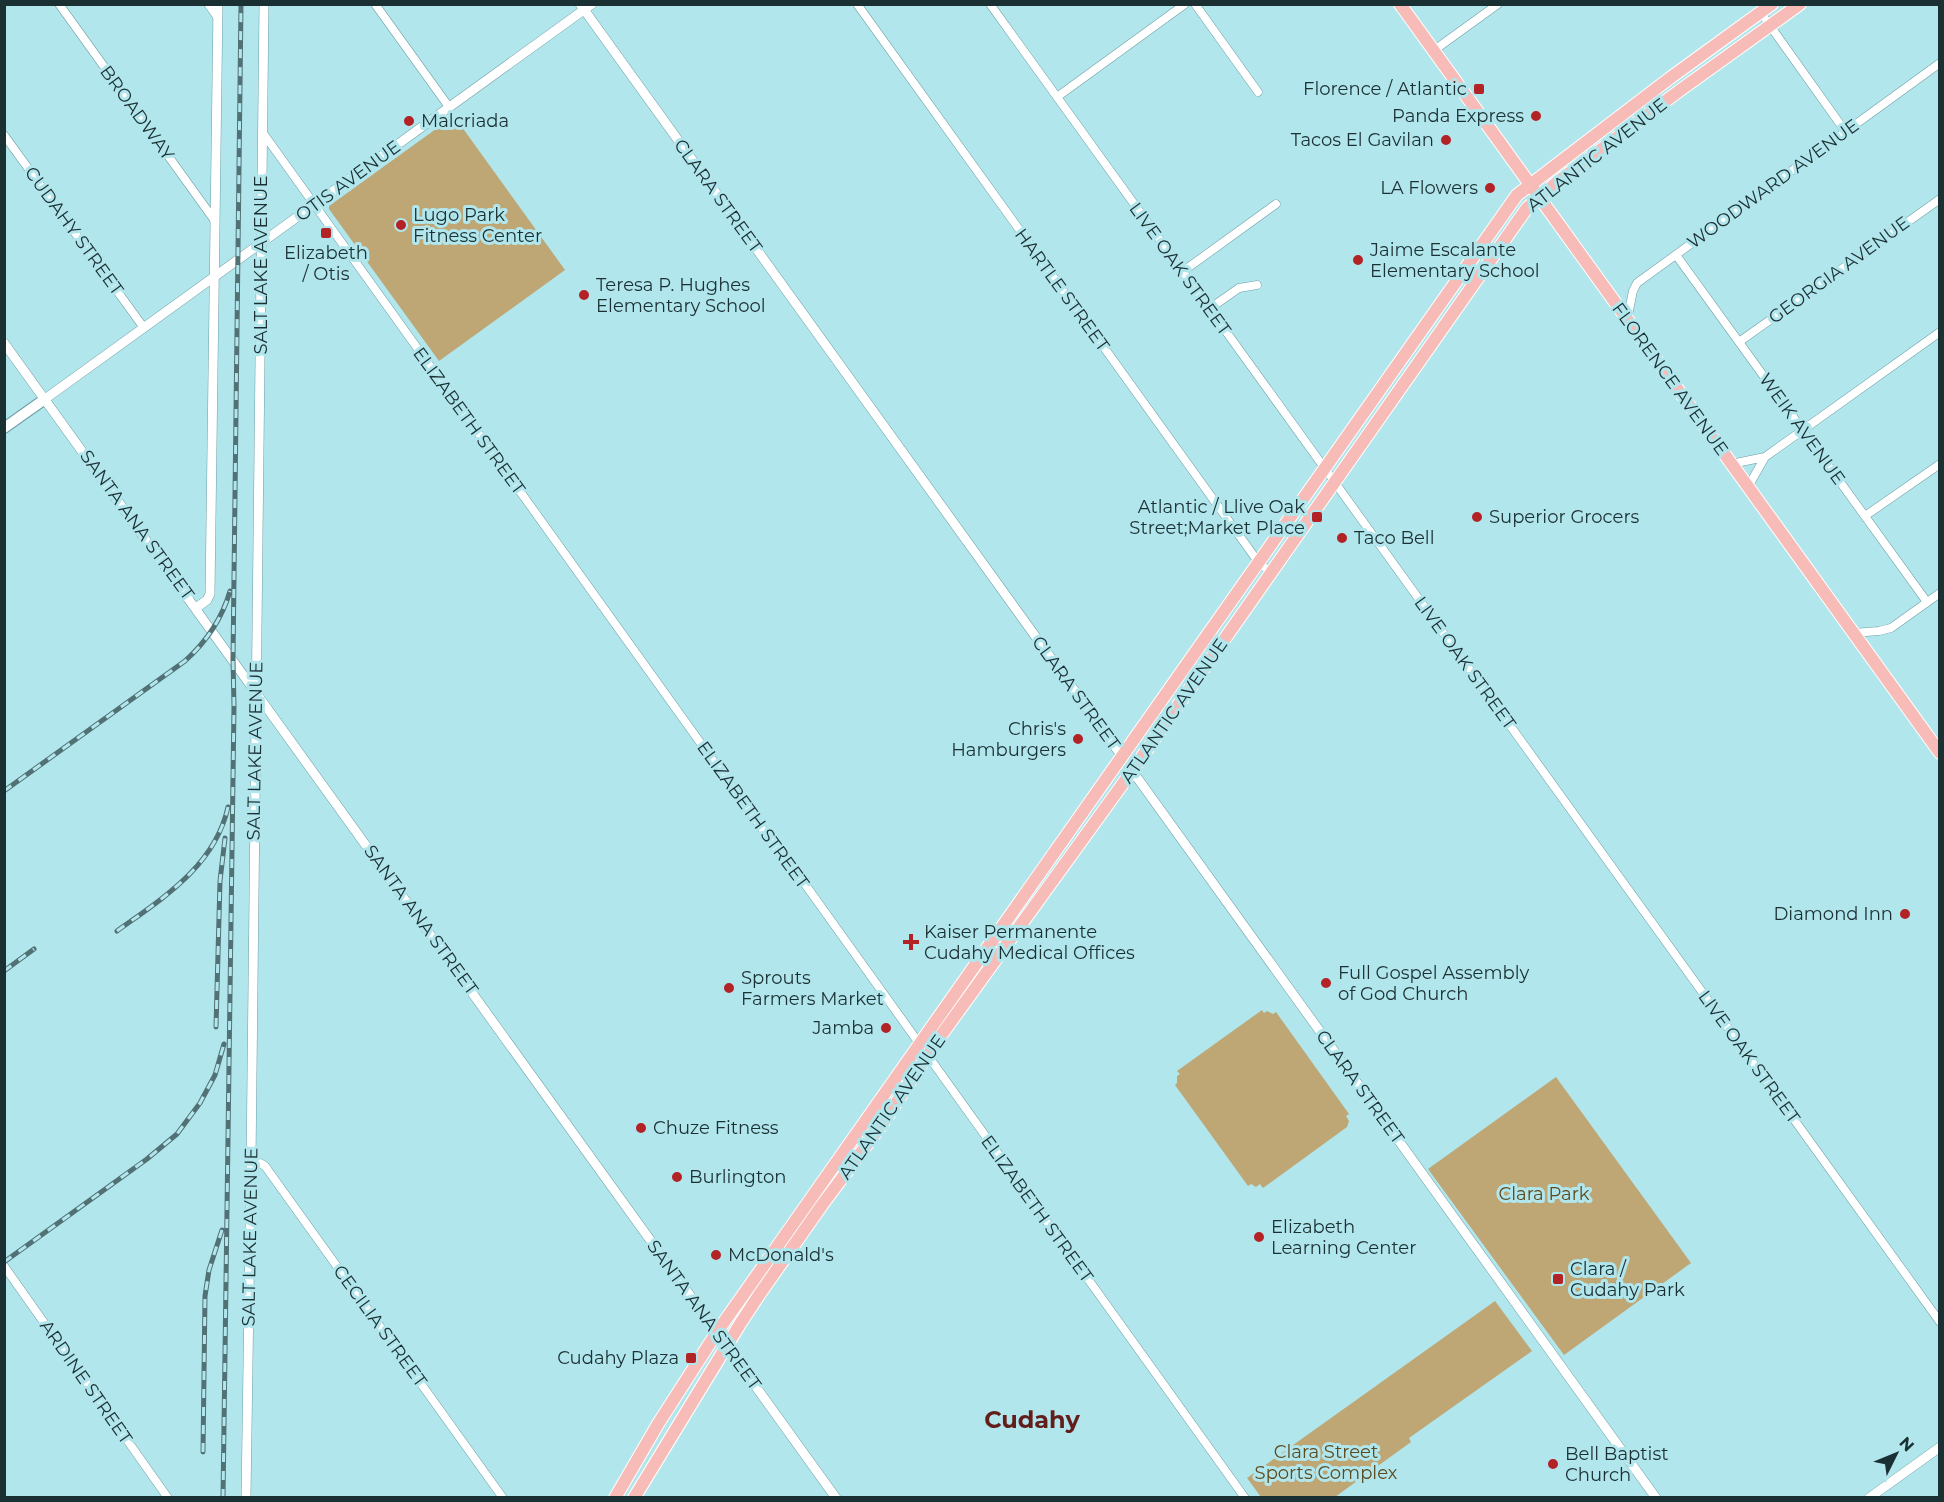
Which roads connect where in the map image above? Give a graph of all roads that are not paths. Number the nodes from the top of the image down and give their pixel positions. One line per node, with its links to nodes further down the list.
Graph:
1 (59, 4): 31 (street, BROADWAY)
2 (207, 4): 16 (street)
3 (218, 4): 16 (street)
4 (264, 4): 24 (street, SALT LAKE AVENUE)
5 (375, 4): 22 (street)
6 (857, 4): 53 (street, HARTLE STREET)
7 (990, 4): 21 (street, LIVE OAK STREET)
8 (1185, 4): 21 (street)
9 (1195, 4): 20 (street)
10 (1400, 4): 18 (main road, FLORENCE AVENUE)
11 (1498, 4): 18 (street)
12 (1772, 4): 15 (main road, ATLANTIC AVENUE)
13 (1800, 4): 17 (main road, ATLANTIC AVENUE)
14 (585, 6): 22 (street, OTIS AVENUE); 61 (street, CLARA STREET)
15 (1761, 13): 17 (street); 26 (main road, ATLANTIC AVENUE)
16 (218, 18): 31 (street)
17 (1770, 25): 23 (street); 27 (main road, ATLANTIC AVENUE)
18 (1433, 51): 26 (main road, FLORENCE AVENUE)
19 (1940, 63): 23 (street, WOODWARD AVENUE)
20 (1258, 92)
21 (1057, 97): 34 (street, LIVE OAK STREET)
22 (449, 107): 30 (street, OTIS AVENUE)
23 (1845, 131): 33 (street, WOODWARD AVENUE)
24 (261, 132): 30 (street, ELIZABETH STREET); 32 (street, SALT LAKE AVENUE)
25 (4, 135): 39 (street, CUDAHY STREET)
26 (1530, 185): 27 (main road, FLORENCE AVENUE); 49 (main road, ATLANTIC AVENUE)
27 (1539, 198): 38 (main road, FLORENCE AVENUE); 50 (main road, ATLANTIC AVENUE)
28 (1940, 199): 41 (street, GEORGIA AVENUE)
29 (1276, 204): 34 (street)
30 (314, 205): 32 (street, OTIS AVENUE); 63 (street, ELIZABETH STREET)
31 (215, 221): 35 (street)
32 (262, 242): 35 (street, OTIS AVENUE); 59 (street, SALT LAKE AVENUE)
33 (1676, 255): 38 (street, WOODWARD AVENUE); 41 (street, WEIK AVENUE)
34 (1182, 272): 37 (street, LIVE OAK STREET)
35 (214, 277): 39 (street, OTIS AVENUE); 57 (street)
36 (1257, 285): 37 (street)
37 (1209, 309): 49 (street, LIVE OAK STREET)
38 (1627, 320): 47 (main road, FLORENCE AVENUE)
39 (144, 328): 43 (street, OTIS AVENUE)
40 (1940, 332): 45 (street)
41 (1739, 342): 45 (street, WEIK AVENUE)
42 (4, 343): 43 (street, SANTA ANA STREET)
43 (45, 399): 44 (main road); 57 (street, SANTA ANA STREET)
44 (4, 428)
45 (1803, 430): 46 (street); 52 (street, WEIK AVENUE)
46 (1765, 457): 47 (street); 51 (street)
47 (1731, 464): 51 (main road, FLORENCE AVENUE)
48 (1940, 464): 52 (street)
49 (1324, 470): 50 (street, LIVE OAK STREET); 53 (main road, ATLANTIC AVENUE)
50 (1334, 482): 54 (main road, ATLANTIC AVENUE); 67 (street, LIVE OAK STREET)
51 (1748, 487): 58 (main road, FLORENCE AVENUE)
52 (1865, 516): 56 (street, WEIK AVENUE)
53 (1258, 563): 54 (street, HARTLE STREET); 61 (main road, ATLANTIC AVENUE)
54 (1271, 572): 62 (main road, ATLANTIC AVENUE)
55 (1940, 593): 56 (street)
56 (1927, 602): 58 (street)
57 (196, 608): 59 (street, SANTA ANA STREET)
58 (1853, 633): 60 (main road, FLORENCE AVENUE)
59 (255, 689): 65 (street, SALT LAKE AVENUE); 68 (street, SANTA ANA STREET)
60 (1940, 753)
61 (1121, 756): 62 (street, CLARA STREET); 63 (main road, ATLANTIC AVENUE)
62 (1131, 771): 64 (main road, ATLANTIC AVENUE); 78 (street, CLARA STREET)
63 (919, 1043): 64 (street, ELIZABETH STREET); 68 (main road, ATLANTIC AVENUE)
64 (927, 1057): 69 (main road, ATLANTIC AVENUE); 77 (street, ELIZABETH STREET)
65 (252, 1163): 72 (street, SALT LAKE AVENUE); 73 (street, CECILIA STREET)
66 (4, 1266): 71 (street, ARDINE STREET)
67 (1940, 1322)
68 (717, 1332): 69 (street, SANTA ANA STREET); 74 (main road, ATLANTIC AVENUE)
69 (727, 1346): 75 (main road, ATLANTIC AVENUE); 76 (street, SANTA ANA STREET)
70 (1940, 1447): 79 (street)
71 (168, 1497)
72 (246, 1497)
73 (503, 1497)
74 (615, 1497)
75 (634, 1497)
76 (836, 1497)
77 (1245, 1497)
78 (1656, 1497)
79 (1869, 1497)

